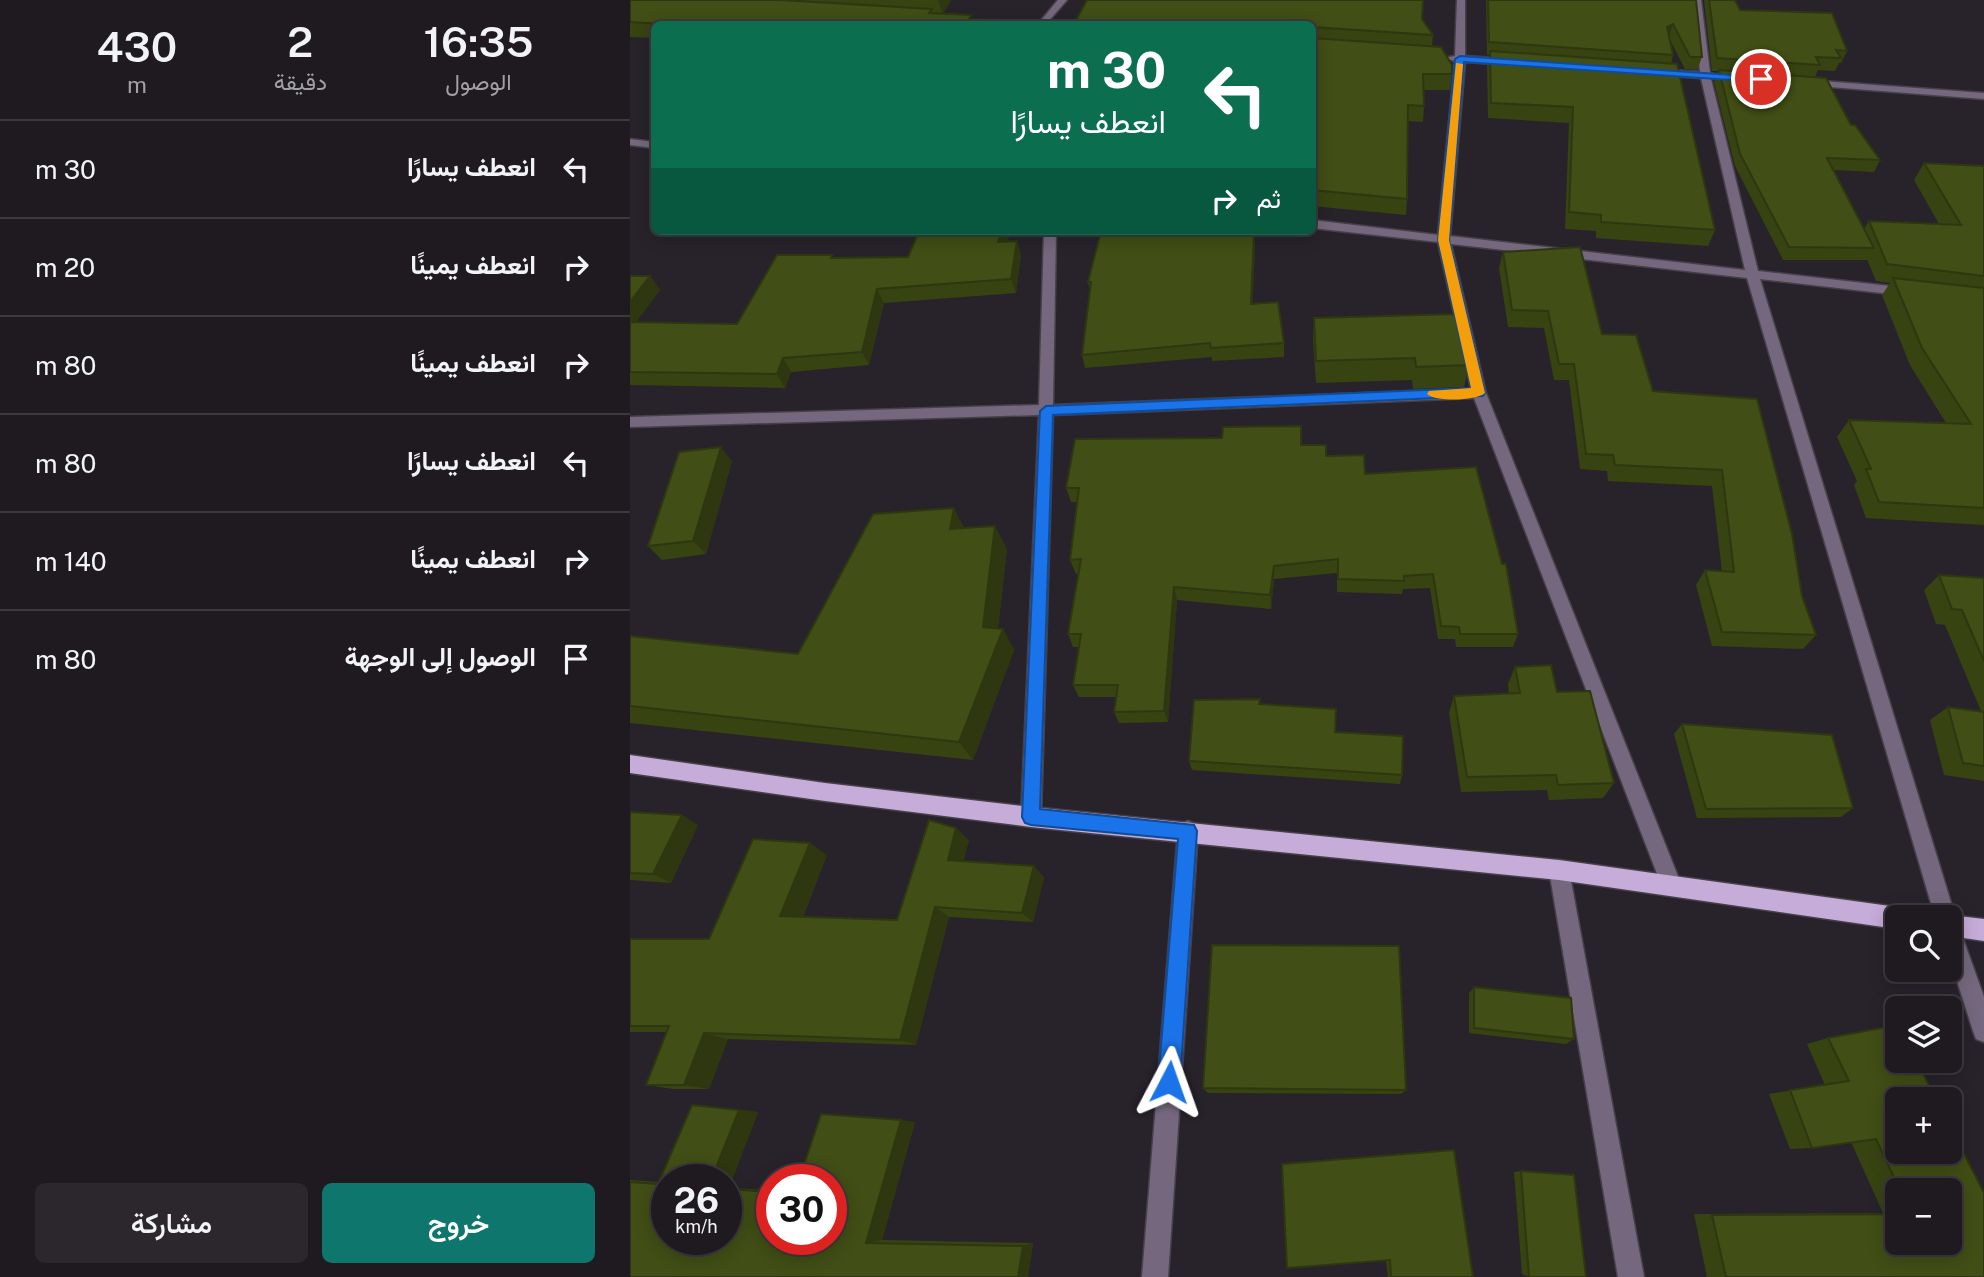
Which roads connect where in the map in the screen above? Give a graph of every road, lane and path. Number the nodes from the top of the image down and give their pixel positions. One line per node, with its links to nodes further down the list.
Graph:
1 (1063, 0): 4 (street)
2 (1461, 0): 6 (street)
3 (1697, 0): 9 (street)
4 (1045, 21)
5 (1433, 57): 6 (street)
6 (1460, 59): 7 (street); 16 (street)
7 (1528, 63)
8 (1637, 71): 9 (street)
9 (1712, 76): 17 (street)
10 (1803, 82): 11 (street)
11 (1984, 96)
12 (630, 142): 13 (street)
13 (651, 145)
14 (1316, 224): 16 (street)
15 (1050, 235): 20 (street)
16 (1444, 240): 17 (street); 19 (street)
17 (1753, 276): 18 (street); 27 (street)
18 (1916, 293)
19 (1479, 393): 20 (street); 26 (street)
20 (1046, 411): 21 (street); 23 (street)
21 (630, 422)
22 (630, 764): 23 (main road)
23 (1031, 817): 24 (main road)
24 (1188, 831): 25 (main road); 33 (street)
25 (1559, 870): 26 (main road); 34 (street)
26 (1671, 884): 28 (main road)
27 (1942, 905)
28 (1885, 916)
29 (1962, 928): 30 (main road)
30 (1984, 930)
31 (1962, 964): 32 (street)
32 (1984, 1031)
33 (1155, 1277)
34 (1631, 1277)

